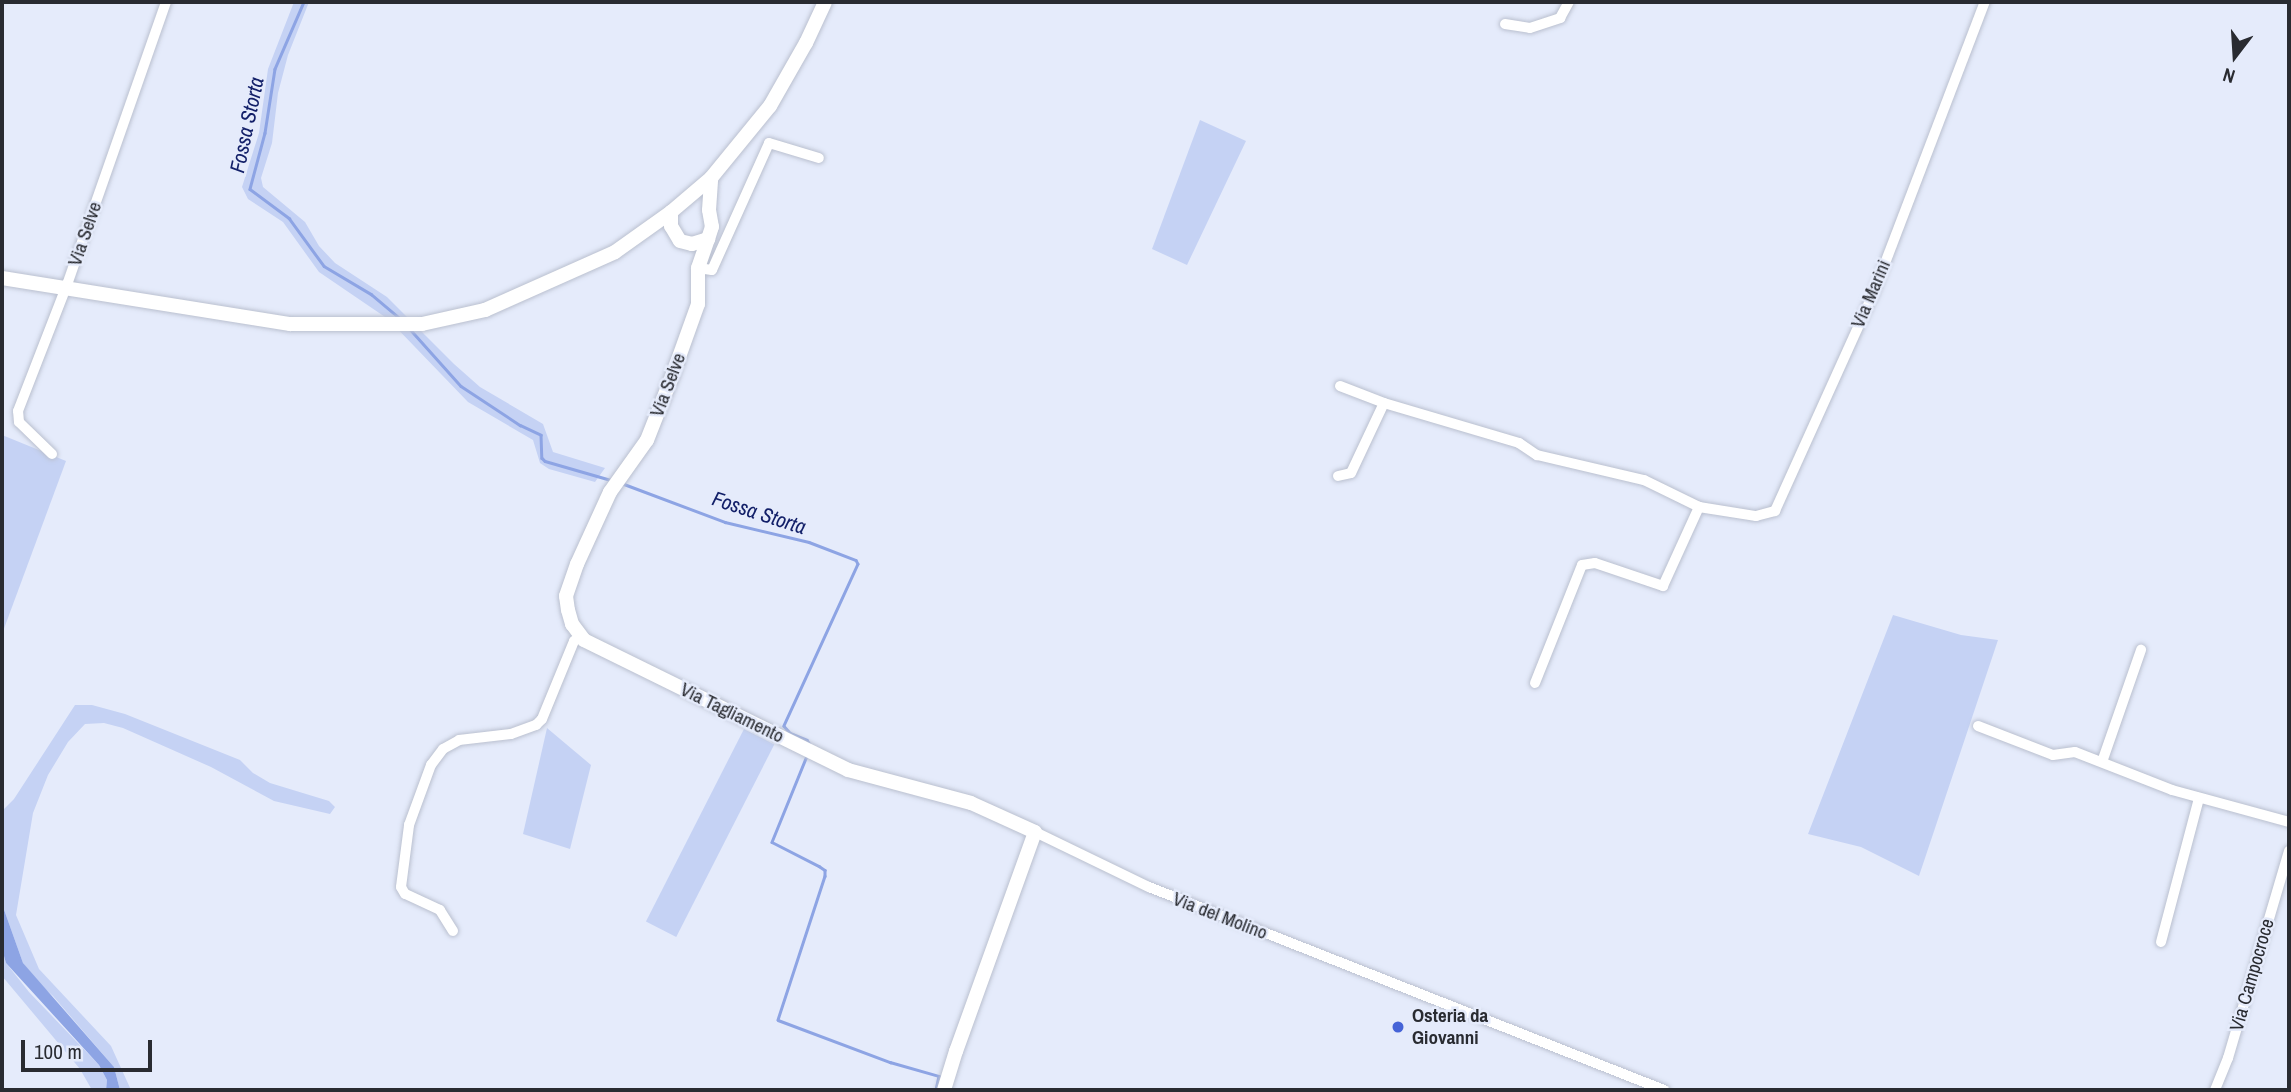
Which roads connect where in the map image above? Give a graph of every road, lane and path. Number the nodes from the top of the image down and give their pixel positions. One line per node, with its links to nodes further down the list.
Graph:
1 (166, 2): 16 (street, Via Selve)
2 (825, 2): 7 (street)
3 (1569, 2): 5 (street)
4 (1985, 2): 21 (street, Via Marini)
5 (1506, 24)
6 (818, 158): 14 (street)
7 (710, 178): 8 (street); 9 (street, Via Selve)
8 (684, 202): 9 (street); 10 (street)
9 (709, 210): 12 (street, Via Selve)
10 (671, 212): 11 (street); 13 (street, Via Selve)
11 (647, 230): 13 (street); 16 (street)
12 (708, 239): 13 (street); 14 (street, Via Selve)
13 (680, 240): 14 (street, Via Selve)
14 (698, 268): 22 (street, Via Selve)
15 (2, 278): 16 (street)
16 (65, 288): 19 (street, Via Selve)
17 (1340, 386): 18 (street, Via Marini)
18 (1384, 403): 20 (street); 21 (street, Via Marini)
19 (52, 453)
20 (1338, 476)
21 (1699, 507): 24 (street)
22 (580, 637): 29 (street, Via Tagliamento); 31 (street)
23 (2141, 650): 26 (street)
24 (1535, 683)
25 (1978, 726): 26 (street)
26 (2102, 762): 27 (street)
27 (2199, 798): 28 (street); 32 (street)
28 (2289, 822)
29 (1035, 832): 33 (street); 34 (street, Via del Molino)
30 (2289, 851): 35 (street, Via Campocroce)
31 (453, 931)
32 (2161, 942)
33 (944, 1090)
34 (1664, 1090)
35 (2215, 1090)

